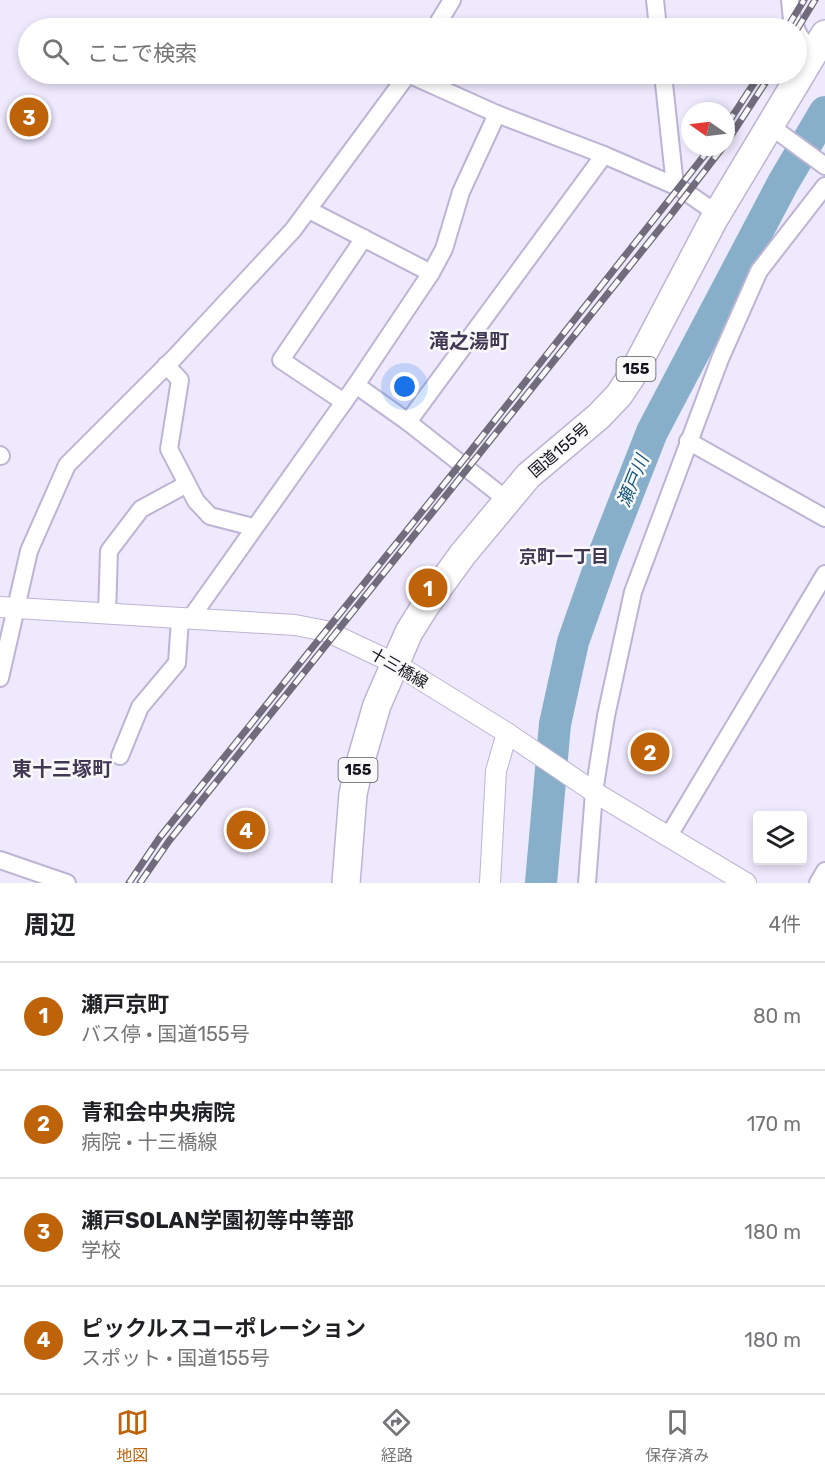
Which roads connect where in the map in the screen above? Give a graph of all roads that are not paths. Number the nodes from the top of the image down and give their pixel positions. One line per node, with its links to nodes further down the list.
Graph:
1 (452, 0): 4 (street)
2 (655, 0): 5 (street)
3 (790, 0): 6 (street)
4 (441, 18)
5 (657, 18)
6 (792, 18)
7 (818, 45): 8 (highway, 国道155号 / 155)
8 (807, 67)
9 (401, 84): 19 (street)
10 (430, 84): 13 (street)
11 (664, 84): 17 (street)
12 (799, 84): 14 (highway, 国道155号 / 155)
13 (497, 114): 15 (street); 22 (street)
14 (776, 130): 16 (street); 20 (highway, 国道155号 / 155)
15 (604, 155): 17 (street); 26 (street)
16 (825, 166)
17 (675, 186): 20 (street)
18 (825, 186): 27 (street)
19 (309, 210): 21 (street); 23 (street)
20 (714, 219): 29 (highway, 国道155号 / 155)
21 (364, 238): 22 (street); 25 (street)
22 (431, 273): 24 (street)
23 (166, 365): 28 (street); 33 (street)
24 (356, 385): 25 (street); 26 (street)
25 (344, 402): 31 (street)
26 (408, 422): 29 (street)
27 (688, 441): 30 (street); 40 (street)
28 (187, 484): 31 (street); 34 (street)
29 (507, 500): 36 (highway, 国道155号 / 155)
30 (825, 518)
31 (254, 527): 35 (street)
32 (825, 574): 41 (street)
33 (8, 607): 34 (street, 十三橋線); 37 (street)
34 (108, 614): 35 (street, 十三橋線)
35 (185, 619): 36 (street, 十三橋線); 39 (street)
36 (394, 663): 38 (street, 十三橋線); 45 (highway, 国道155号 / 155)
37 (0, 678)
38 (513, 737): 40 (street, 十三橋線); 46 (street)
39 (120, 756)
40 (587, 787): 41 (street, 十三橋線); 47 (street)
41 (668, 837): 48 (street, 十三橋線)
42 (0, 860): 44 (street)
43 (825, 872): 49 (street)
44 (67, 883)
45 (346, 883)
46 (490, 883)
47 (587, 883)
48 (746, 883)
49 (818, 883)

